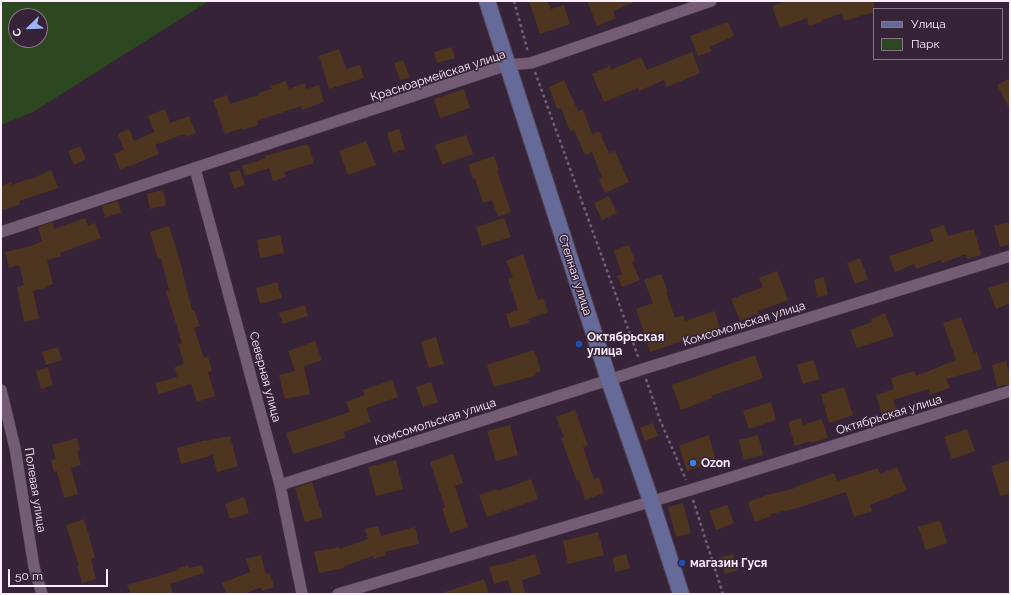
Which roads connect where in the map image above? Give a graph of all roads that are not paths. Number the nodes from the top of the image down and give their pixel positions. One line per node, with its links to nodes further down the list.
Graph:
1 (487, 1): 3 (main road, Степная улица)
2 (710, 1): 3 (street, Красноармейская улица)
3 (507, 66): 4 (street, Красноармейская улица); 7 (main road, Степная улица)
4 (195, 169): 5 (street, Красноармейская улица); 10 (street, Северная улица)
5 (1, 232)
6 (1010, 256): 7 (street, Комсомольская улица)
7 (609, 380): 10 (street, Комсомольская улица); 11 (main road, Степная улица)
8 (1, 390): 12 (street, Полевая улица)
9 (1010, 391): 11 (street, Октябрьская улица)
10 (280, 485): 13 (street, Северная улица)
11 (651, 501): 14 (street, Октябрьская улица); 15 (main road, Степная улица)
12 (42, 594)
13 (302, 594)
14 (338, 594)
15 (681, 594)

